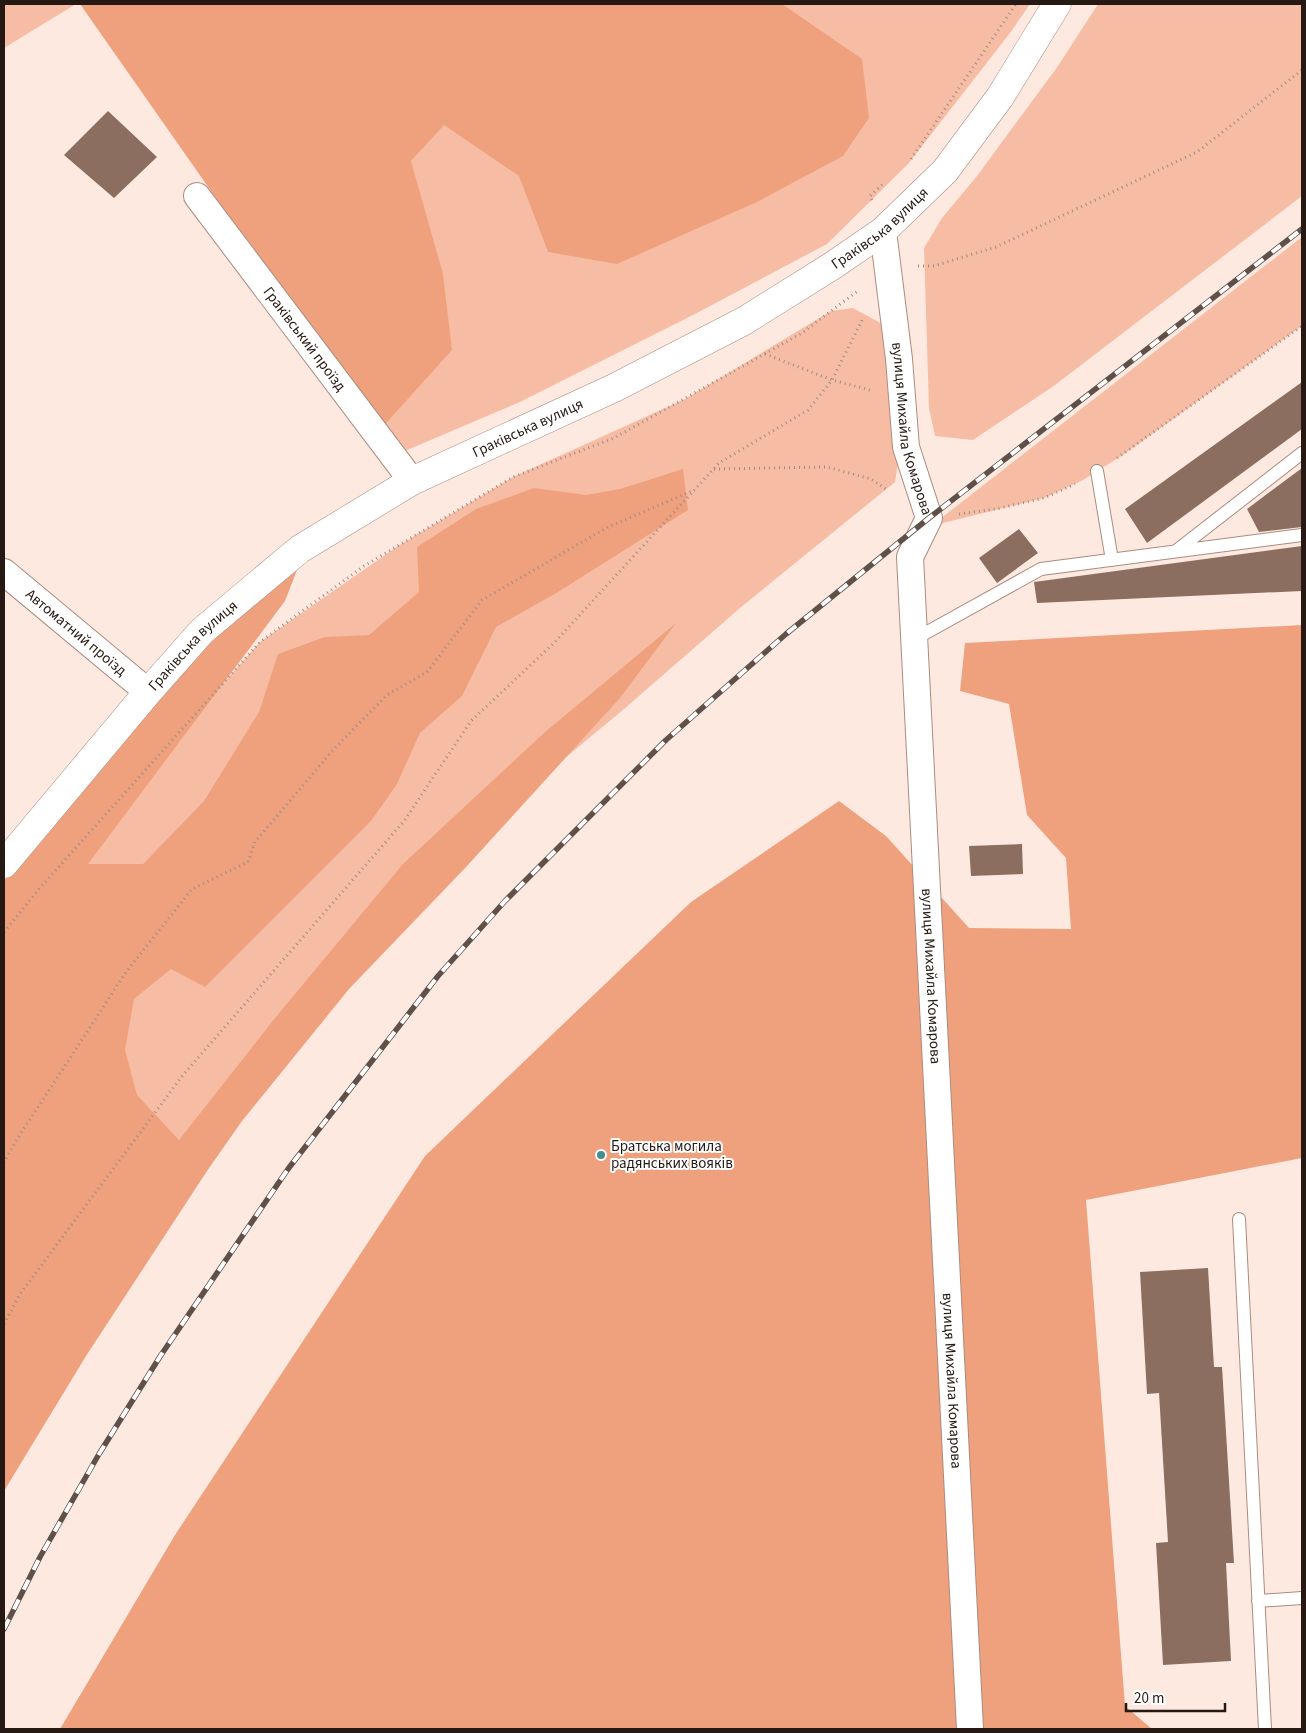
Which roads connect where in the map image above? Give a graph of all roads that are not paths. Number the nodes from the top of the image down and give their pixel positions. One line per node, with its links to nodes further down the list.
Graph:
1 (1057, 4): 3 (street, Граківська вулиця)
2 (197, 196): 6 (street, Граківський проїзд)
3 (883, 231): 6 (street, Граківська вулиця); 11 (street, вулиця Михайла Комарова)
4 (1302, 453): 8 (lane)
5 (1097, 471): 9 (lane)
6 (412, 481): 12 (street, Граківська вулиця)
7 (1302, 535): 8 (lane)
8 (1175, 552): 9 (lane)
9 (1112, 560): 11 (lane)
10 (4, 572): 12 (street, Автоматний проїзд)
11 (914, 640): 17 (street, вулиця Михайла Комарова)
12 (148, 692): 13 (street, Граківська вулиця)
13 (4, 864)
14 (1239, 1220): 16 (lane)
15 (1302, 1598): 16 (lane)
16 (1258, 1601): 18 (lane)
17 (970, 1729)
18 (1265, 1729)

